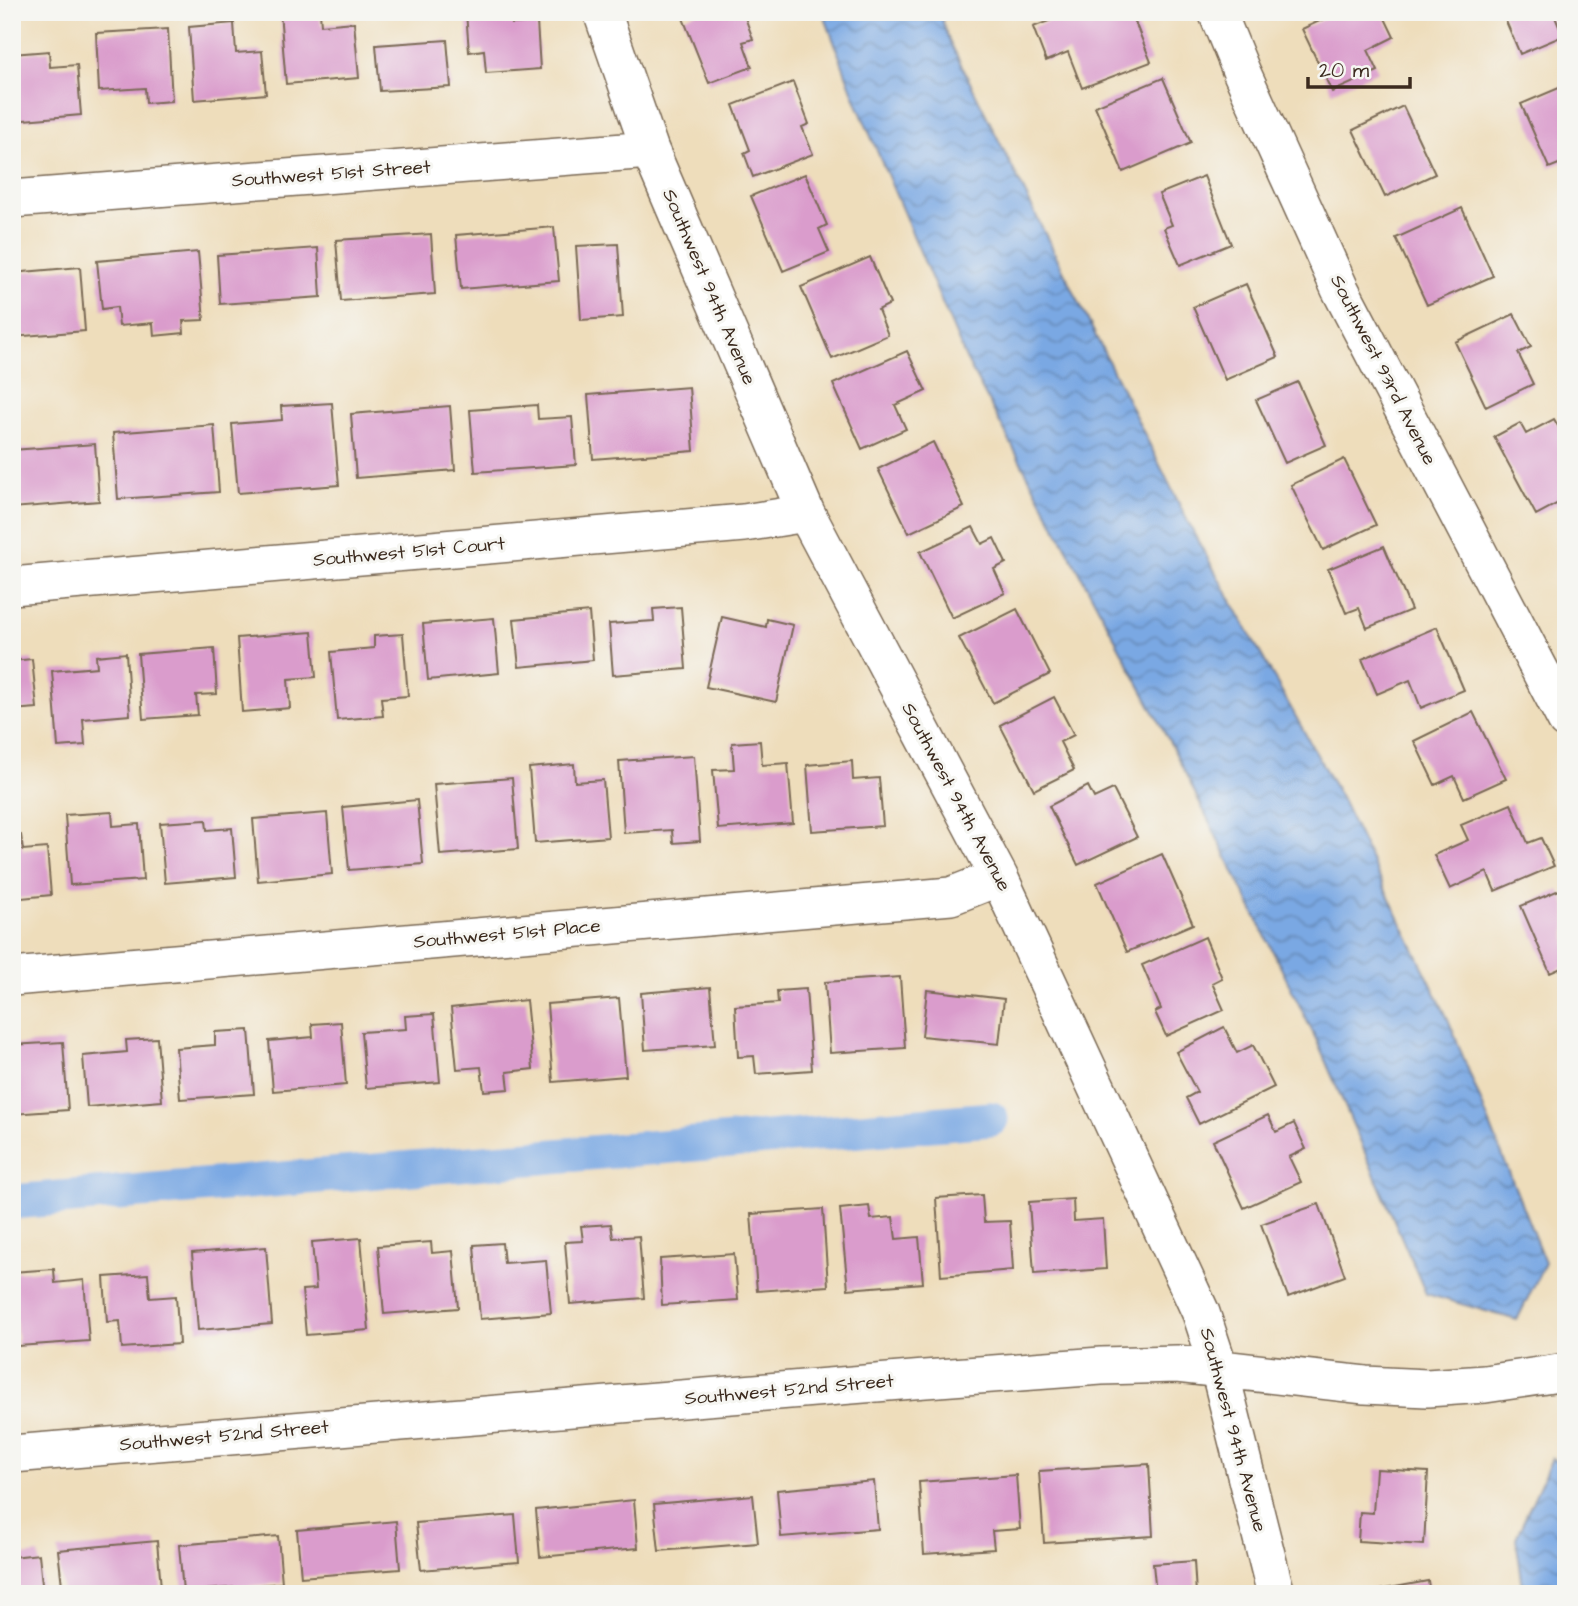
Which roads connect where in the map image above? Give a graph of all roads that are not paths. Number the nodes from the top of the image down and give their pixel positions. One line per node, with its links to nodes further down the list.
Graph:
1 (602, 12): 3 (street, Southwest 94th Avenue)
2 (1217, 12): 7 (street, Southwest 93rd Avenue)
3 (650, 150): 4 (street, Southwest 51st Street); 5 (street, Southwest 94th Avenue)
4 (12, 199)
5 (806, 513): 6 (street, Southwest 51st Court); 8 (street, Southwest 94th Avenue)
6 (12, 586)
7 (1566, 720)
8 (999, 877): 9 (street, Southwest 51st Place); 10 (street, Southwest 94th Avenue)
9 (12, 977)
10 (1219, 1368): 11 (street, Southwest 52nd Street); 12 (street, Southwest 52nd Street); 13 (street, Southwest 94th Avenue)
11 (1566, 1372)
12 (12, 1454)
13 (1276, 1594)

